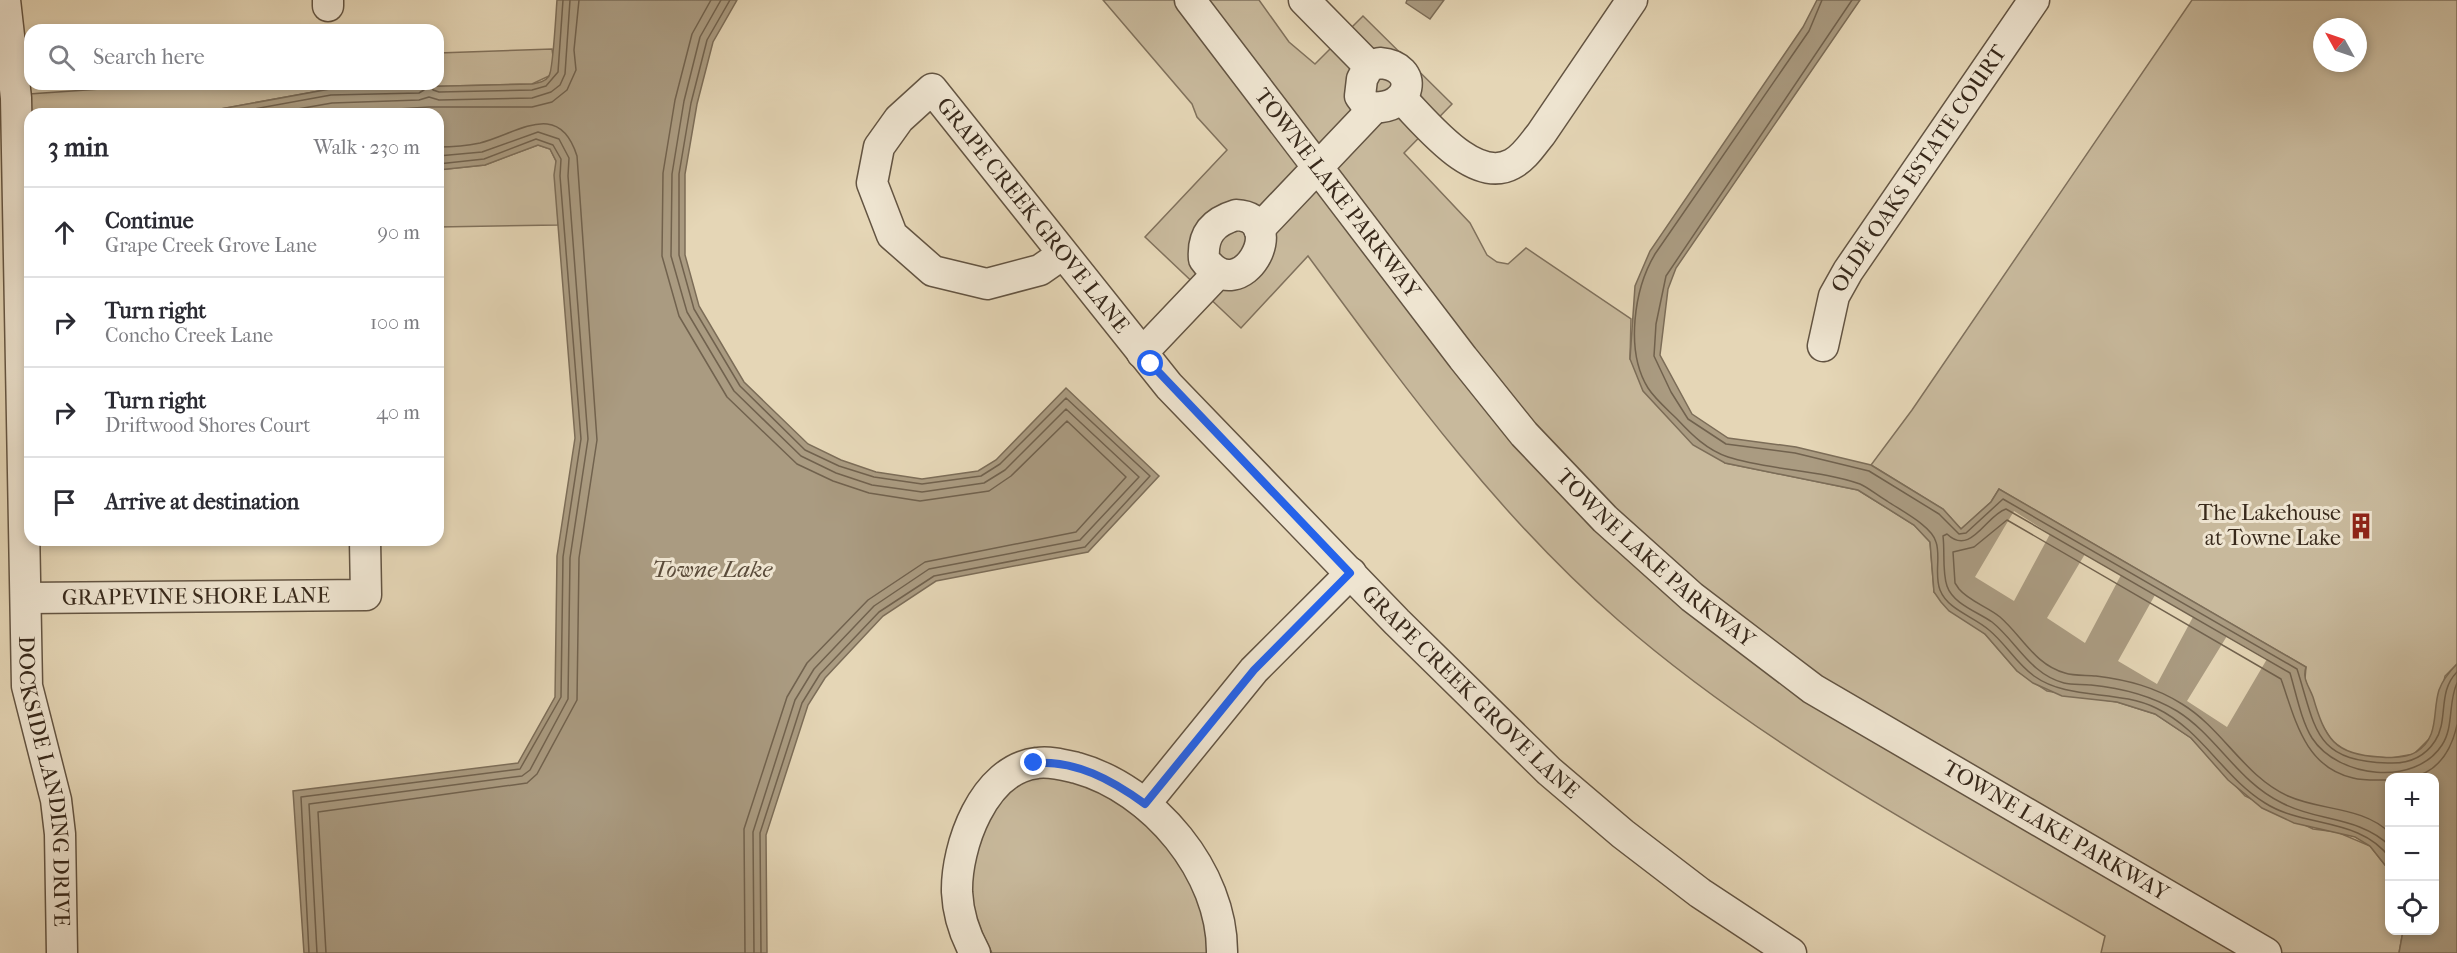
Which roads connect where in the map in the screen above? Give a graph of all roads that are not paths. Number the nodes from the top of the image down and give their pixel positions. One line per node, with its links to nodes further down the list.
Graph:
1 (5, 0): 8 (street, DOCKSIDE LANDING DRIVE)
2 (1190, 0): 9 (street, TOWNE LAKE PARKWAY)
3 (1304, 0): 6 (street)
4 (1632, 0): 7 (street)
5 (2034, 0): 14 (street, OLDE OAKS ESTATE COURT)
6 (1370, 66): 7 (street); 7 (street)
7 (1379, 101): 9 (street)
8 (9, 147): 15 (street, DOCKSIDE LANDING DRIVE)
9 (1313, 158): 10 (street); 25 (street, TOWNE LAKE PARKWAY)
10 (1252, 222): 12 (street); 12 (street)
11 (1063, 254): 11 (street, GRAPE CREEK GROVE LANE); 13 (street, GRAPE CREEK GROVE LANE)
12 (1211, 266): 13 (street)
13 (1136, 345): 18 (street, GRAPE CREEK GROVE LANE)
14 (1823, 346)
15 (24, 545)
16 (24, 546): 19 (street, DOCKSIDE LANDING DRIVE)
17 (365, 546): 19 (street, GRAPEVINE SHORE LANE)
18 (1350, 573): 20 (street); 24 (street, GRAPE CREEK GROVE LANE)
19 (26, 598): 21 (street, DOCKSIDE LANDING DRIVE)
20 (1145, 804): 22 (street); 23 (street)
21 (62, 953)
22 (975, 953)
23 (1222, 953)
24 (1791, 953)
25 (2266, 953)

